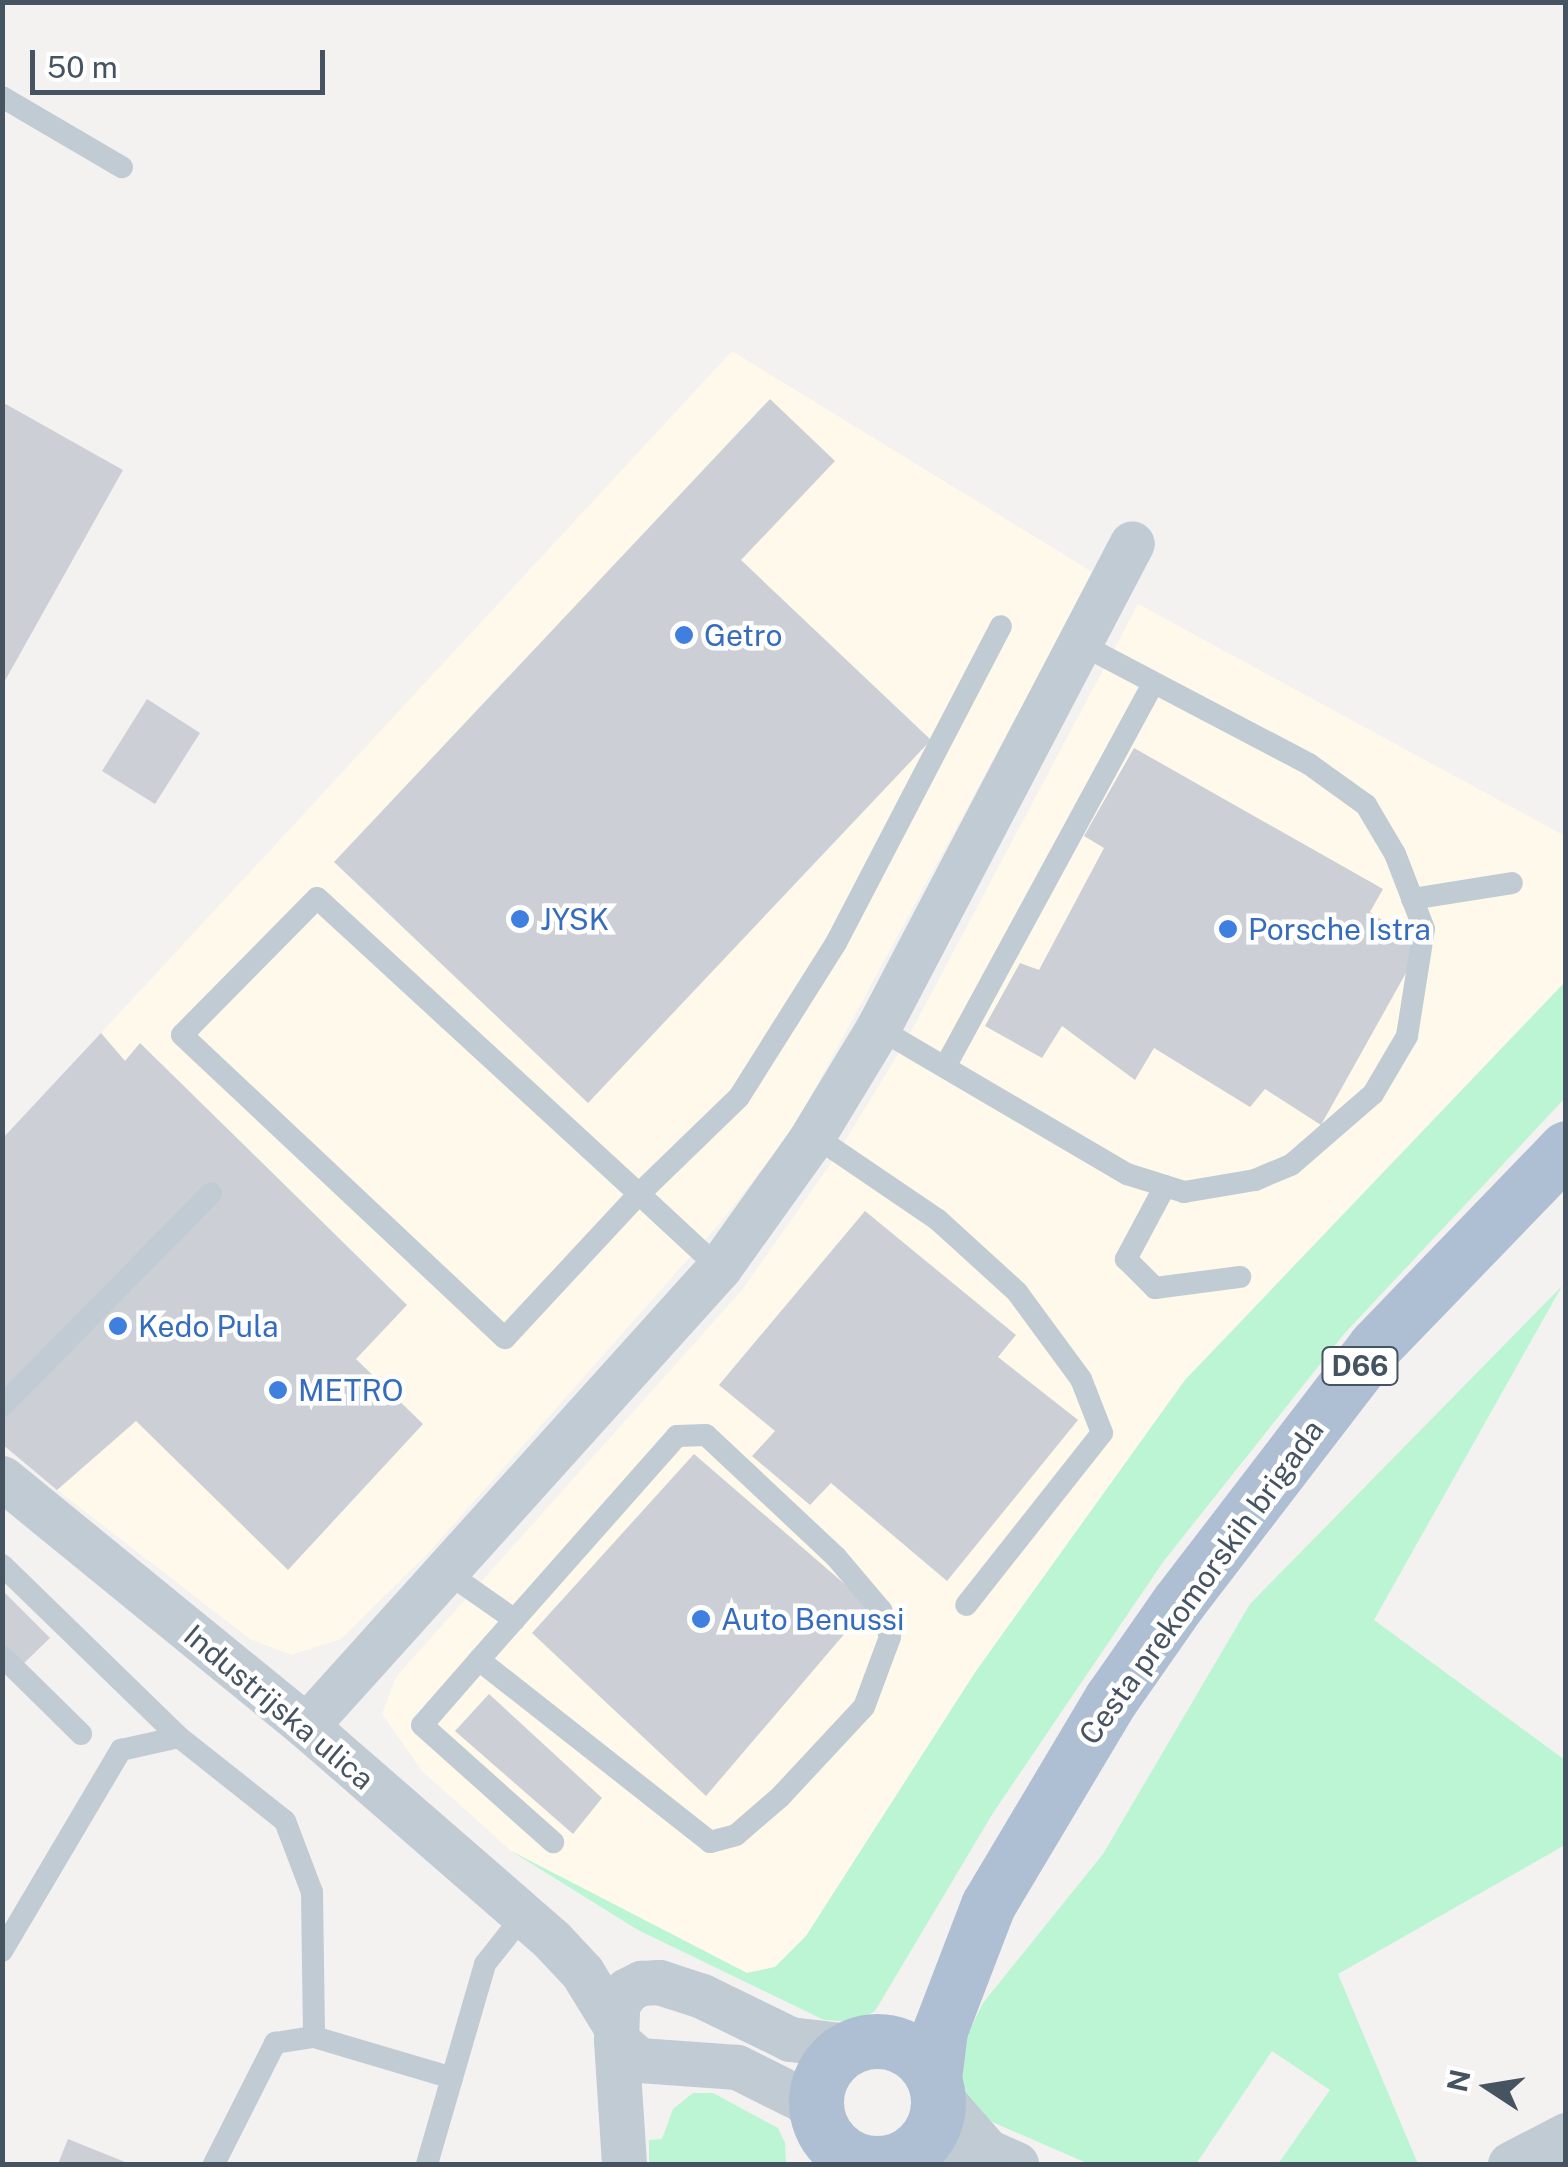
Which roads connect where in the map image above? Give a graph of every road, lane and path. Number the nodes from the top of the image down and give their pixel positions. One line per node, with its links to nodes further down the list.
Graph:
1 (2, 97): 2 (lane)
2 (122, 168)
3 (1132, 543): 5 (street)
4 (1001, 626): 15 (lane)
5 (1080, 644): 6 (lane); 9 (street)
6 (1153, 684): 8 (lane); 10 (lane)
7 (1512, 883): 8 (lane)
8 (1412, 900): 13 (lane)
9 (878, 1028): 10 (lane); 11 (street)
10 (945, 1067): 13 (lane)
11 (813, 1135): 16 (street); 22 (lane)
12 (1566, 1148): 30 (main road, Cesta prekomorskih brigada / D66)
13 (1165, 1186): 17 (lane)
14 (211, 1193): 18 (lane)
15 (638, 1194): 15 (lane); 16 (lane)
16 (718, 1268): 21 (street)
17 (1240, 1277)
18 (2, 1406)
19 (2, 1478): 26 (street, Industrijska ulica)
20 (2, 1564): 28 (lane)
21 (446, 1571): 23 (lane); 26 (street)
22 (966, 1605)
23 (515, 1620): 25 (lane); 25 (lane)
24 (2, 1656): 27 (lane)
25 (479, 1660): 29 (lane)
26 (306, 1726): 31 (street, Industrijska ulica)
27 (81, 1734)
28 (179, 1737): 32 (lane); 35 (lane)
29 (553, 1842)
30 (988, 1905): 36 (main road, Cesta prekomorskih brigada / D66); 39 (main road, Cesta prekomorskih brigada / D66)
31 (538, 1928): 33 (street, Industrijska ulica); 34 (street, Industrijska ulica); 38 (lane)
32 (2, 1951)
33 (659, 1982): 34 (street); 36 (street, Industrijska ulica)
34 (615, 2032): 37 (street); 42 (street, Industrijska ulica)
35 (314, 2036): 38 (lane); 45 (lane)
36 (860, 2043): 39 (main road); 41 (main road, D66)
37 (661, 2065): 41 (street); 42 (street, Industrijska ulica)
38 (452, 2078): 46 (lane)
39 (936, 2087): 43 (street); 44 (main road, D66)
40 (1566, 2135): 47 (street)
41 (825, 2140): 44 (main road)
42 (624, 2152)
43 (1001, 2158): 44 (street)
44 (895, 2159)
45 (214, 2164)
46 (428, 2164)
47 (1510, 2164)

